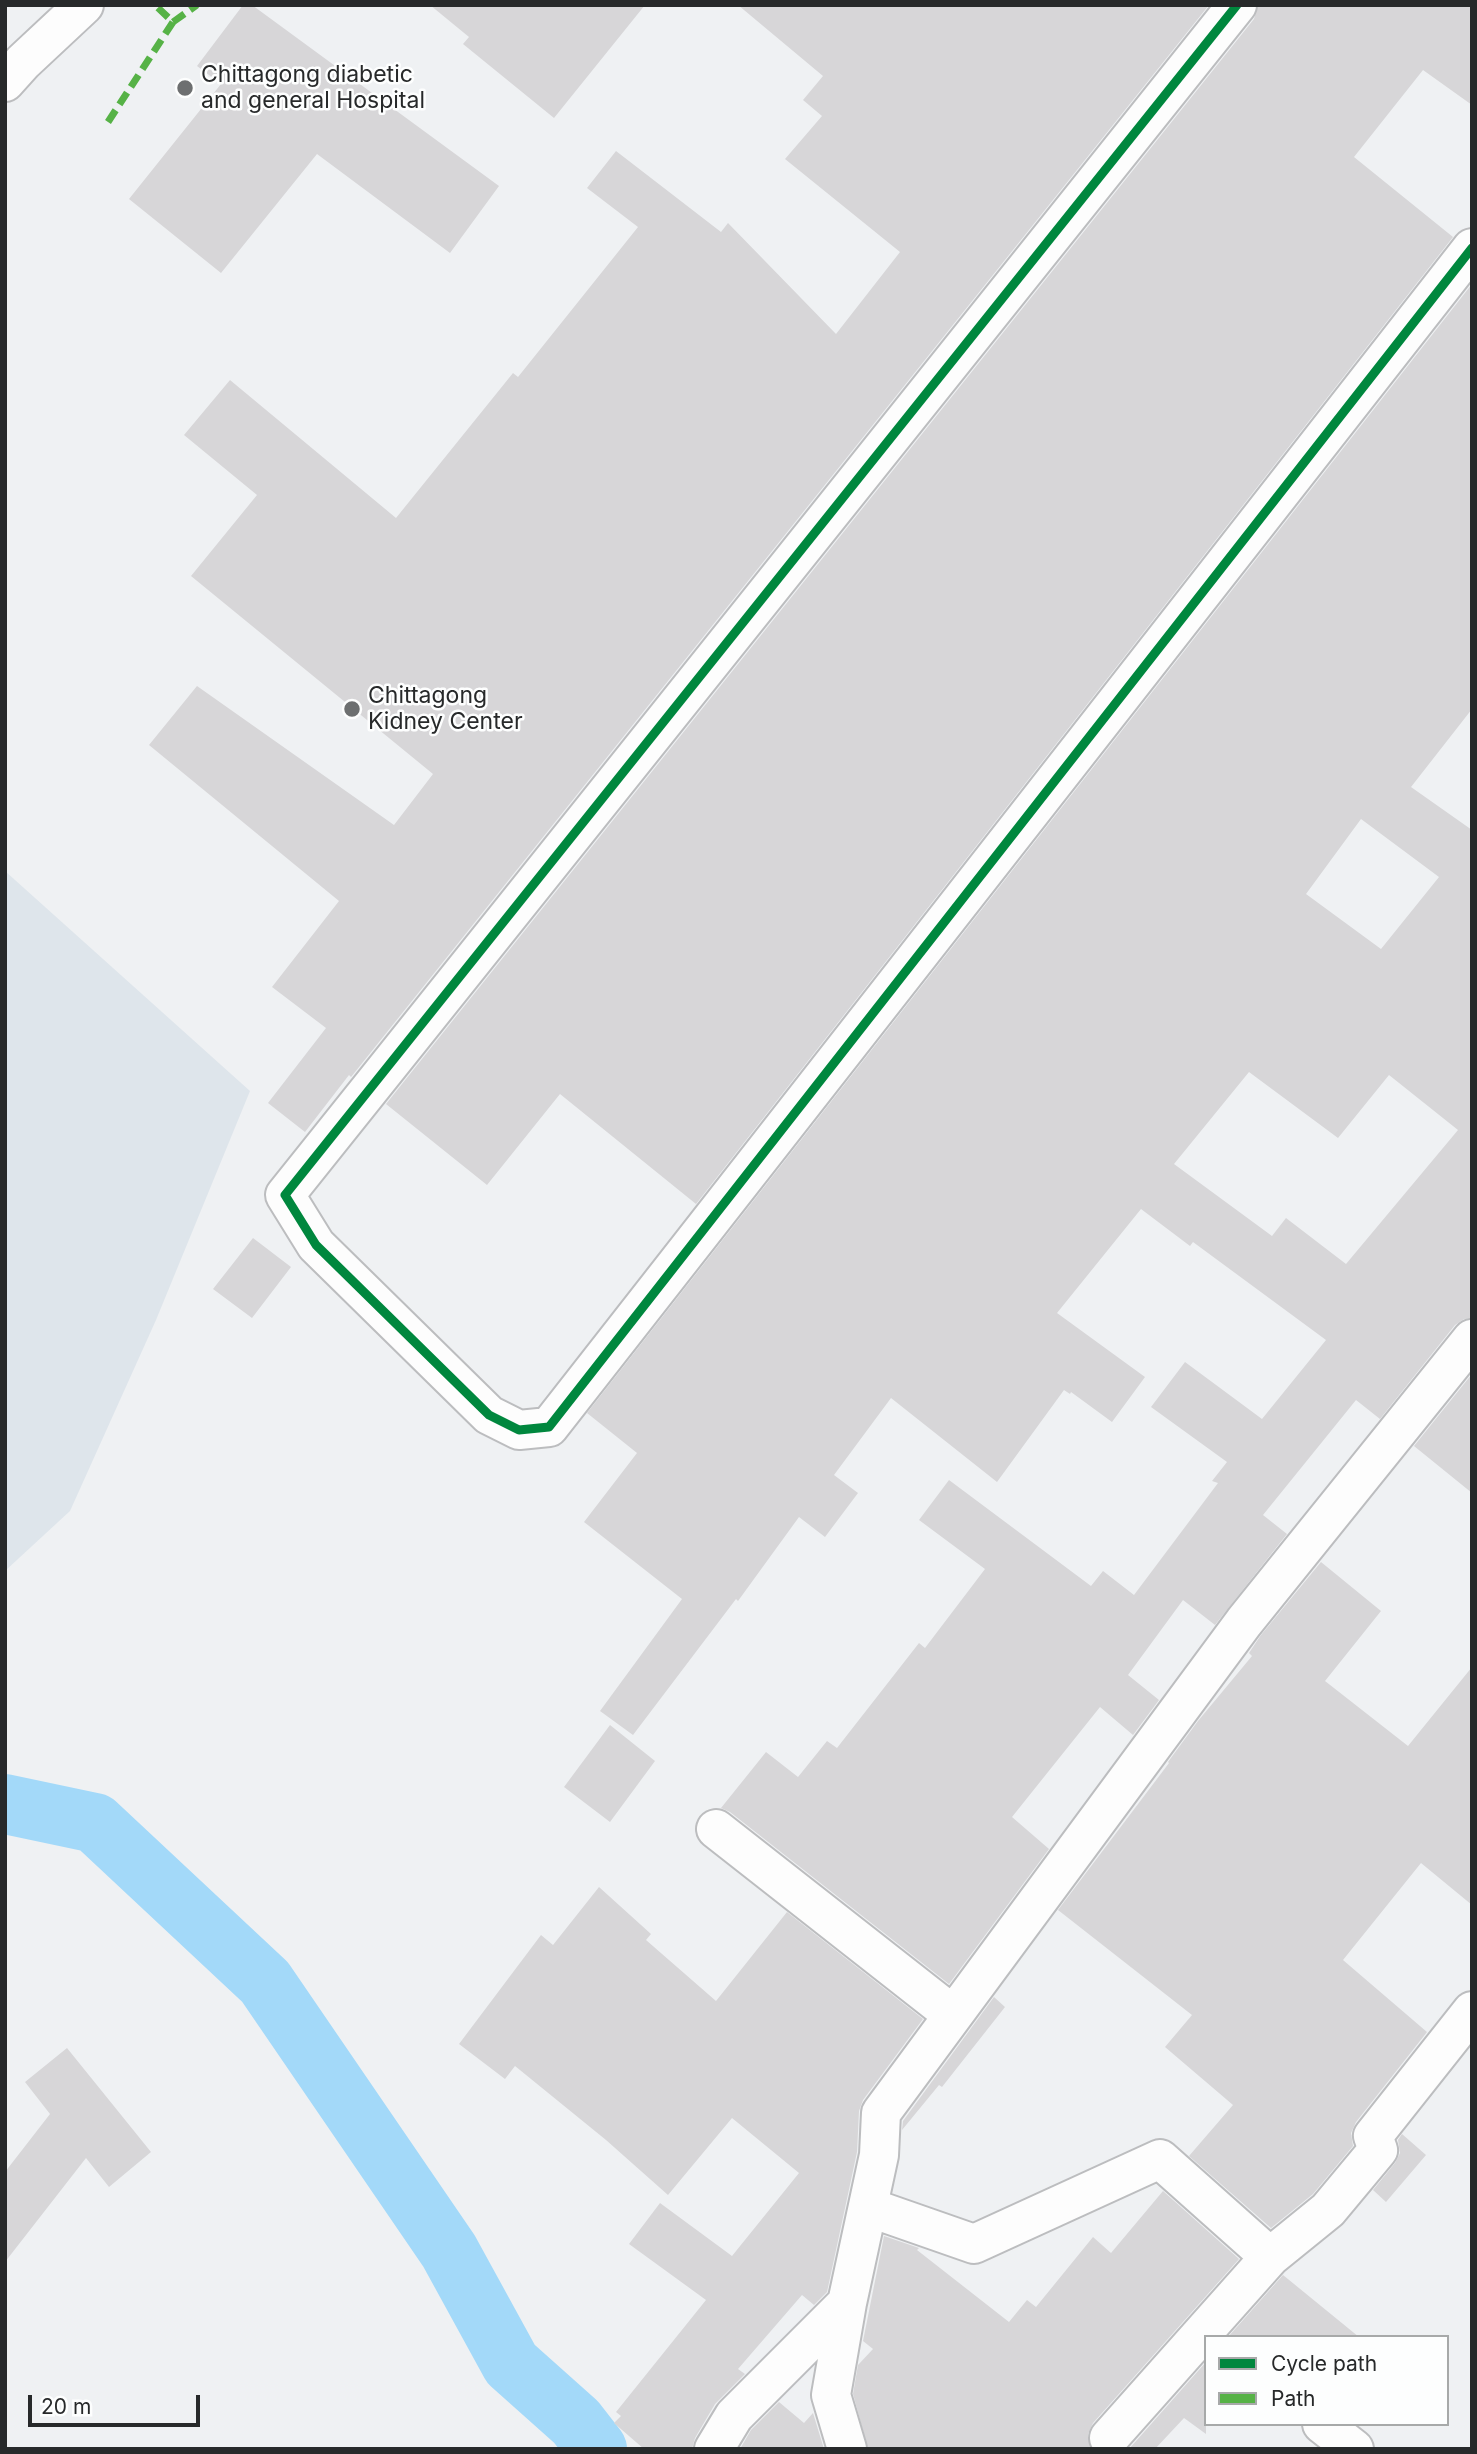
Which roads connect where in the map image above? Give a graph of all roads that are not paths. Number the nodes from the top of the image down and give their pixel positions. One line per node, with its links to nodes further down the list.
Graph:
1 (84, 5): 3 (main road)
2 (1237, 5): 4 (main road)
3 (5, 82)
4 (1472, 248)
5 (1472, 1339): 8 (main road)
6 (716, 1829): 8 (main road)
7 (1472, 2011): 10 (main road)
8 (953, 2015): 9 (main road)
9 (868, 2207): 10 (main road); 11 (main road)
10 (1270, 2257): 12 (main road)
11 (847, 2303): 16 (main road); 17 (main road)
12 (1206, 2335)
13 (1204, 2337): 15 (main road)
14 (1325, 2426): 18 (main road)
15 (1109, 2438)
16 (714, 2449)
17 (847, 2449)
18 (1354, 2449)

